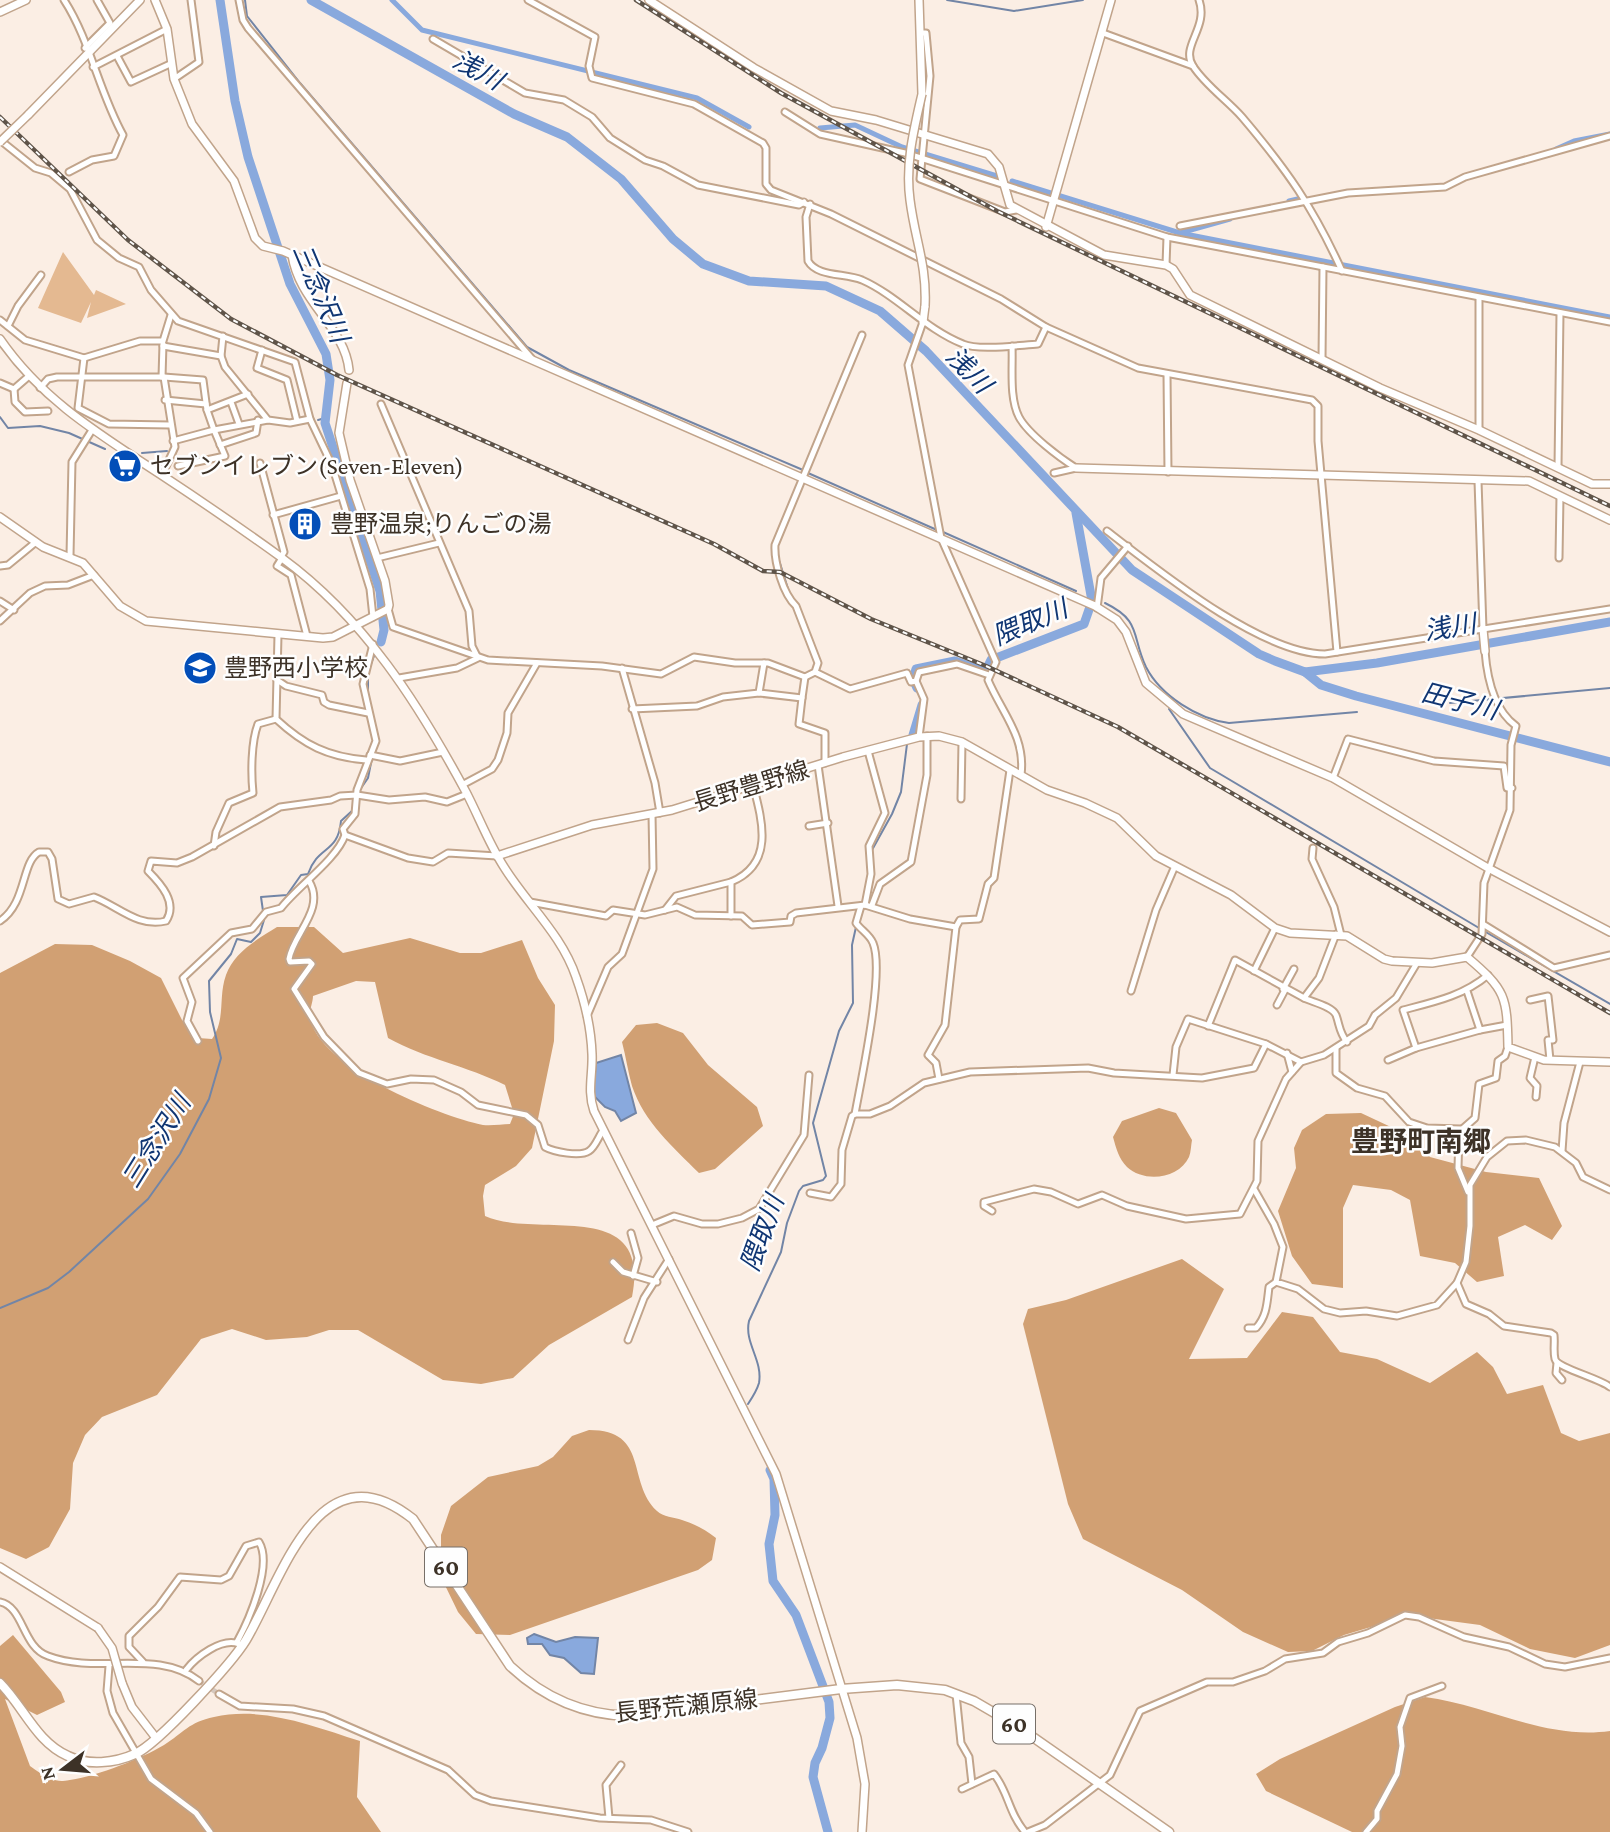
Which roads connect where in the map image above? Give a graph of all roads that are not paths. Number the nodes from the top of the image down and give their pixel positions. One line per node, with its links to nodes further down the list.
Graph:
1 (26, 0): 13 (street)
2 (64, 0): 18 (street)
3 (97, 0): 18 (street)
4 (140, 0): 18 (street)
5 (155, 0): 14 (street)
6 (191, 0): 23 (street)
7 (239, 0): 62 (street)
8 (528, 0): 33 (street)
9 (649, 0): 25 (street)
10 (919, 0): 15 (street)
11 (1111, 0): 16 (street)
12 (1199, 0): 21 (street)
13 (0, 12)
14 (167, 29): 19 (street); 20 (street)
15 (922, 33): 25 (street); 48 (street, bridge)
16 (1103, 33): 21 (street); 31 (street)
17 (433, 39): 33 (street)
18 (86, 51): 22 (street); 27 (street, bridge)
19 (117, 56): 20 (street); 22 (street)
20 (170, 64): 23 (street)
21 (1193, 66): 32 (street)
22 (93, 67): 29 (street)
23 (174, 79): 38 (street)
24 (785, 112): 28 (street)
25 (924, 134): 28 (street); 30 (street)
26 (1610, 136): 32 (street)
27 (0, 141): 45 (street)
28 (924, 155): 30 (street); 34 (street)
29 (69, 172)
30 (1003, 183): 31 (street); 34 (street)
31 (1056, 197): 36 (street); 37 (street)
32 (1308, 201): 35 (street); 41 (street)
33 (807, 203): 48 (street); 50 (street)
34 (1016, 210): 36 (street)
35 (1180, 226)
36 (1046, 227): 39 (street)
37 (1167, 237): 39 (street); 40 (street)
38 (292, 254): 62 (street); 63 (street)
39 (1166, 265): 61 (street)
40 (1324, 267): 41 (street); 61 (street)
41 (1340, 267): 43 (street)
42 (41, 275): 49 (street)
43 (1479, 298): 44 (street); 87 (street)
44 (1560, 313): 47 (street); 93 (street)
45 (171, 315): 52 (street); 54 (street)
46 (0, 320): 49 (street)
47 (1610, 323)
48 (921, 325): 55 (street); 108 (street)
49 (8, 326): 60 (street)
50 (1046, 327): 55 (street); 64 (street)
51 (862, 335): 99 (street)
52 (223, 336): 57 (street); 59 (street)
53 (0, 339): 56 (street)
54 (163, 343): 59 (street); 60 (street); 67 (street)
55 (1012, 346): 94 (street)
56 (8, 350): 58 (street); 65 (street)
57 (262, 350): 68 (street); 69 (street)
58 (0, 355)
59 (221, 356): 74 (street)
60 (84, 358): 66 (street)
61 (1322, 359): 87 (street)
62 (534, 361): 99 (street)
63 (349, 370)
64 (1167, 374): 95 (street); 97 (street)
65 (29, 376): 72 (street); 73 (street)
66 (80, 376): 67 (street); 72 (street); 85 (street)
67 (163, 377): 75 (street); 78 (street)
68 (287, 380): 69 (street); 82 (street)
69 (300, 381): 80 (street)
70 (0, 383): 73 (street)
71 (348, 383): 114 (street)
72 (40, 388): 88 (street)
73 (14, 389): 79 (street)
74 (248, 394): 76 (street); 81 (street)
75 (165, 400): 78 (street); 85 (street)
76 (231, 402): 78 (street); 84 (street)
77 (381, 404): 110 (street)
78 (206, 407): 86 (street)
79 (48, 411)
80 (310, 419): 82 (street); 102 (street)
81 (268, 420): 82 (street); 83 (street)
82 (298, 421)
83 (258, 422): 84 (street); 90 (street)
84 (239, 424): 86 (street)
85 (170, 425): 89 (street)
86 (214, 430): 89 (street); 90 (street)
87 (1479, 430): 93 (street)
88 (90, 433): 98 (street); 112 (street)
89 (173, 441): 98 (street)
90 (220, 445): 92 (street)
91 (260, 463): 104 (street)
92 (178, 466)
93 (1558, 467): 101 (street)
94 (1076, 468): 95 (street); 96 (street)
95 (1168, 472): 97 (street)
96 (1054, 473)
97 (1323, 474): 100 (street); 131 (street)
98 (162, 475): 113 (street)
99 (804, 480): 108 (street); 136 (street)
100 (1478, 481): 103 (street); 126 (street)
101 (1610, 484)
102 (341, 496): 104 (street); 123 (street)
103 (1560, 496): 106 (street); 115 (street)
104 (273, 515): 113 (street)
105 (0, 517): 109 (street)
106 (1610, 520)
107 (1107, 531): 111 (street)
108 (941, 538): 119 (street); 137 (street)
109 (36, 542): 112 (street); 116 (street)
110 (439, 543): 114 (street); 132 (street)
111 (1127, 547): 119 (street); 131 (street)
112 (70, 556): 117 (street)
113 (282, 557): 125 (street); 128 (street)
114 (377, 558): 122 (street)
115 (1559, 558)
116 (0, 566)
117 (94, 575): 121 (street); 127 (street)
118 (0, 601): 121 (street)
119 (1096, 607): 155 (street)
120 (1610, 609): 126 (street)
121 (14, 610): 124 (street)
122 (386, 610): 123 (street); 132 (street)
123 (375, 616): 125 (street)
124 (0, 621)
125 (357, 625): 128 (street); 129 (street)
126 (1483, 630): 130 (street); 131 (street)
127 (278, 635): 128 (street); 140 (street)
128 (307, 636)
129 (373, 644): 139 (street); 145 (street)
130 (1485, 651): 158 (street)
131 (1337, 652)
132 (478, 658): 133 (street); 139 (street)
133 (537, 663): 135 (street); 156 (street)
134 (764, 663): 135 (street); 138 (street); 142 (street)
135 (622, 668): 144 (street)
136 (815, 672): 138 (street); 141 (street)
137 (989, 675): 141 (street); 154 (street)
138 (805, 677): 143 (street)
139 (399, 678): 150 (street)
140 (277, 680): 145 (street); 146 (street)
141 (914, 681): 147 (street)
142 (759, 692): 143 (street); 144 (street)
143 (802, 698): 152 (street)
144 (632, 709): 162 (street)
145 (368, 713): 151 (street)
146 (276, 719): 151 (street); 166 (street)
147 (923, 737): 148 (street, 長野豊野線); 149 (street, 長野豊野線); 174 (street)
148 (962, 742): 153 (street, 長野豊野線); 161 (street)
149 (868, 751): 152 (street, 長野豊野線); 174 (street)
150 (443, 752): 151 (street); 156 (street)
151 (371, 757): 160 (street)
152 (822, 764): 157 (street, 長野豊野線); 163 (street)
153 (1010, 770): 154 (street, 長野豊野線); 181 (street)
154 (1021, 775): 169 (street, 長野豊野線)
155 (1334, 778): 158 (street); 170 (street)
156 (462, 785): 159 (street)
157 (753, 785): 162 (street, 長野豊野線); 172 (street)
158 (1512, 788): 170 (street)
159 (467, 794): 160 (street); 168 (street)
160 (357, 795): 165 (street); 166 (street)
161 (961, 799)
162 (656, 813): 168 (street, 長野豊野線); 177 (street)
163 (828, 823): 164 (street); 175 (street)
164 (809, 827)
165 (345, 835): 168 (street); 171 (street)
166 (214, 846): 179 (street)
167 (1313, 848): 184 (street)
168 (497, 856): 173 (street)
169 (1175, 866): 182 (street, 長野豊野線); 192 (street)
170 (1488, 868): 180 (street); 183 (street)
171 (309, 881): 203 (street); 223 (street)
172 (731, 882): 176 (street); 178 (street)
173 (530, 902): 177 (street); 199 (street)
174 (866, 905): 175 (street); 181 (street); 221 (street)
175 (838, 906): 178 (street)
176 (665, 909): 177 (street); 178 (street)
177 (638, 914): 199 (street)
178 (731, 916)
179 (0, 921)
180 (1483, 925): 185 (street); 186 (street)
181 (956, 927): 219 (street)
182 (1275, 928): 184 (street, 長野豊野線); 189 (street)
183 (1610, 932)
184 (1338, 934): 187 (street, 長野豊野線); 194 (street)
185 (1610, 955)
186 (1467, 957): 187 (street, 長野豊野線); 190 (street)
187 (1417, 963): 195 (street)
188 (1294, 969): 191 (street)
189 (1254, 971): 191 (street); 201 (street)
190 (1489, 975): 193 (street); 200 (street)
191 (1284, 990): 194 (street); 197 (street)
192 (1131, 991)
193 (1467, 991): 198 (street); 202 (street)
194 (1304, 998): 204 (street)
195 (1396, 998): 198 (street); 204 (street)
196 (1530, 1000): 212 (street)
197 (1277, 1005)
198 (1403, 1010): 208 (street)
199 (587, 1016): 223 (street)
200 (1507, 1025): 202 (street); 206 (street)
201 (1208, 1026): 205 (street); 218 (street)
202 (1480, 1030): 208 (street)
203 (198, 1041)
204 (1347, 1042): 207 (street)
205 (1266, 1044): 209 (street); 218 (street)
206 (1508, 1047): 210 (street); 222 (street)
207 (1336, 1048): 213 (street); 222 (street)
208 (1416, 1048): 211 (street)
209 (1287, 1053): 213 (street); 216 (street)
210 (1535, 1057): 212 (street); 220 (street)
211 (1388, 1060)
212 (1550, 1060): 214 (street)
213 (1301, 1062): 216 (street)
214 (1580, 1062): 215 (street); 224 (street)
215 (1610, 1062)
216 (1292, 1072): 225 (street)
217 (809, 1075): 230 (street)
218 (1173, 1075): 219 (street)
219 (939, 1079): 221 (street)
220 (1536, 1097)
221 (855, 1114): 228 (street)
222 (1462, 1129): 227 (street)
223 (602, 1132): 230 (street)
224 (1562, 1151): 226 (street); 227 (street)
225 (1254, 1189): 229 (street); 236 (street)
226 (1610, 1190)
227 (1468, 1192): 237 (street)
228 (810, 1193)
229 (992, 1211)
230 (652, 1225): 232 (street)
231 (631, 1234): 234 (street)
232 (669, 1259): 235 (street); 253 (street)
233 (613, 1262): 234 (street)
234 (633, 1276): 235 (street)
235 (657, 1282): 239 (street)
236 (1276, 1282): 237 (street); 238 (street)
237 (1457, 1283): 240 (street)
238 (1248, 1328)
239 (628, 1340)
240 (1557, 1363): 241 (street); 242 (street)
241 (1562, 1380)
242 (1610, 1387)
243 (0, 1567): 256 (street, bridge)
244 (0, 1602): 248 (street)
245 (239, 1644): 247 (street); 249 (street); 253 (main road, 長野荒瀬原線 / 60); 256 (main road, 長野荒瀬原線 / 60)
246 (1610, 1658): 259 (street)
247 (143, 1662): 248 (street); 249 (street)
248 (109, 1666): 257 (street)
249 (186, 1670): 250 (street)
250 (199, 1681)
251 (0, 1683): 257 (main road, 長野荒瀬原線 / 60)
252 (1443, 1686): 270 (street)
253 (837, 1689): 255 (main road, 長野荒瀬原線 / 60); 266 (street)
254 (219, 1694): 262 (street)
255 (956, 1695): 259 (main road, 長野荒瀬原線 / 60); 260 (street)
256 (156, 1738): 257 (main road, 長野荒瀬原線 / 60)
257 (137, 1754): 264 (street)
258 (621, 1765): 262 (street)
259 (1098, 1782): 263 (street); 269 (main road, 長野荒瀬原線 / 60)
260 (972, 1784): 261 (street); 267 (street)
261 (962, 1789)
262 (609, 1818): 265 (street)
263 (1045, 1825): 267 (street); 268 (street)
264 (210, 1832)
265 (688, 1832)
266 (862, 1832)
267 (1026, 1832)
268 (1048, 1832)
269 (1170, 1832)
270 (1366, 1832)

